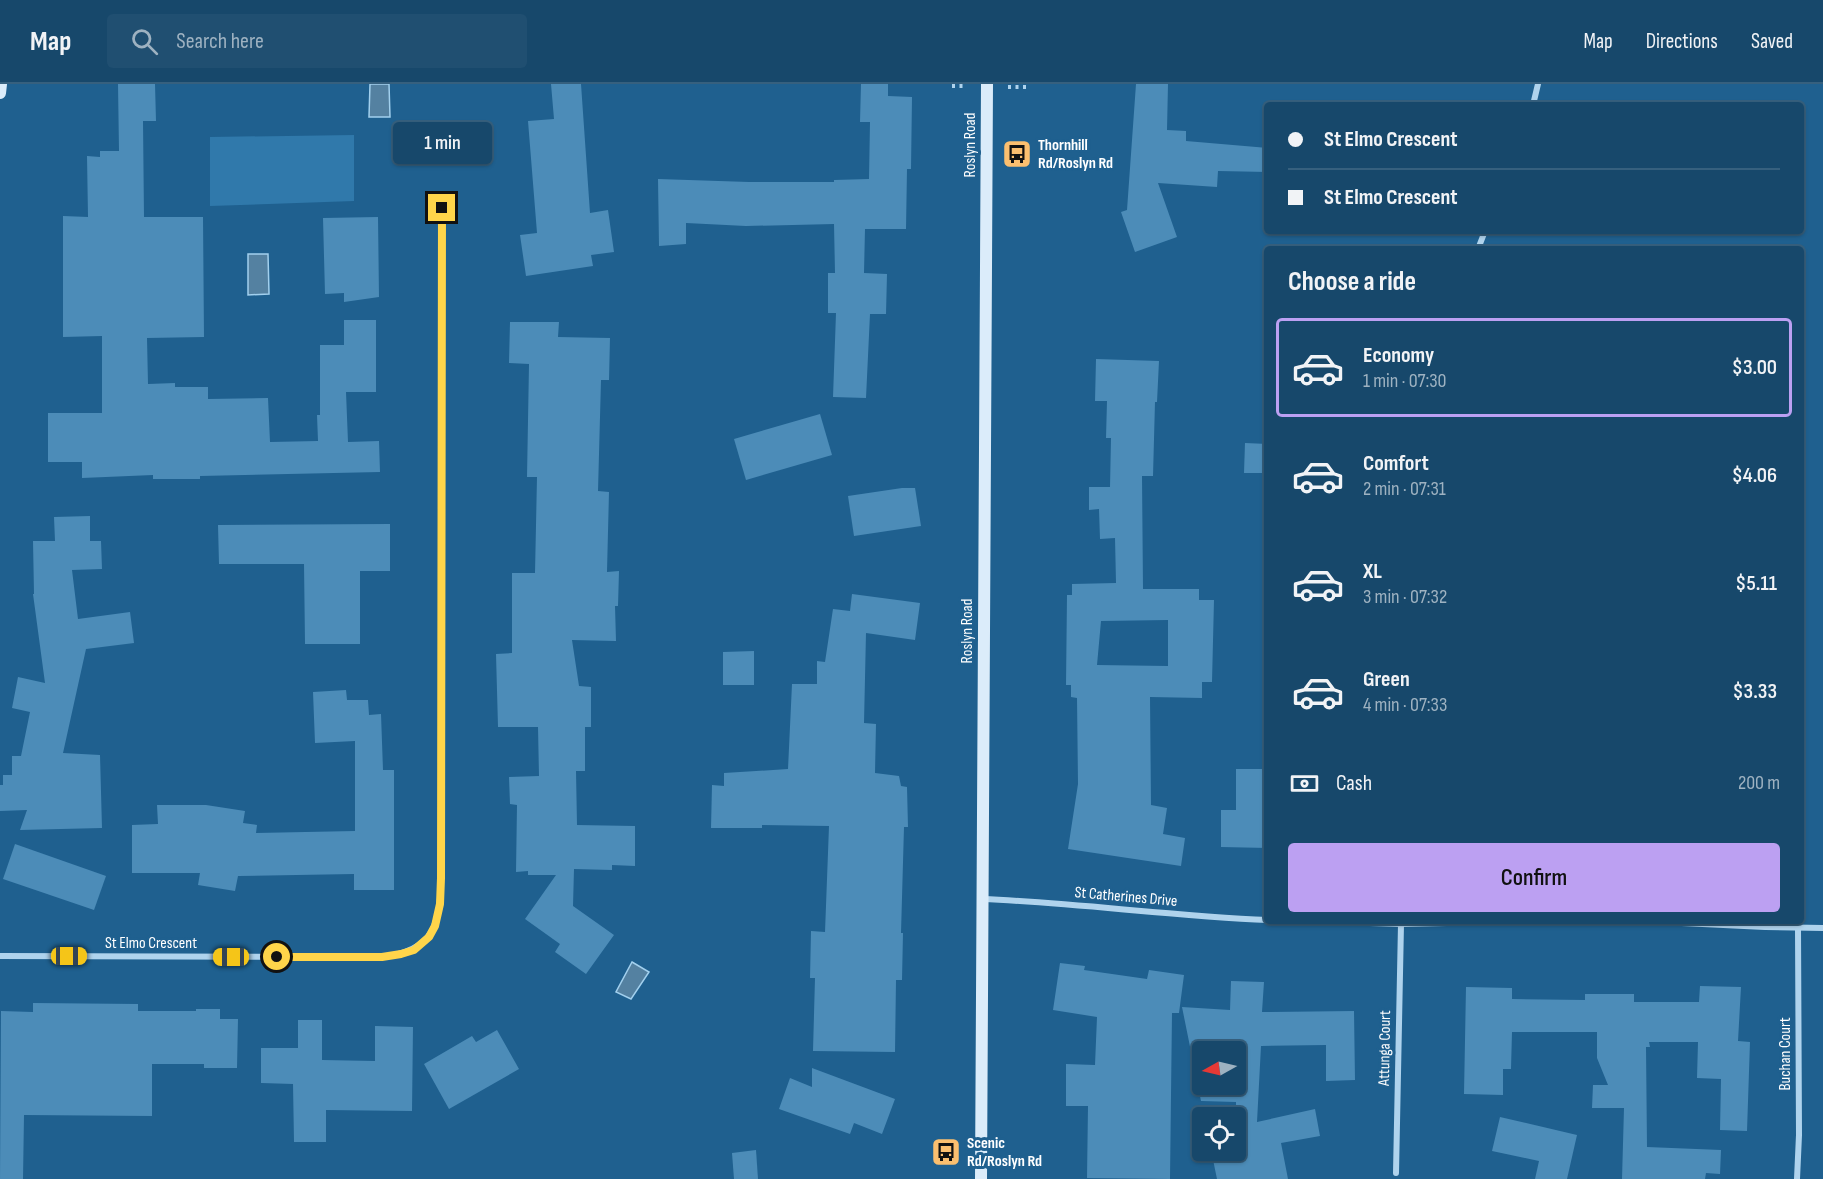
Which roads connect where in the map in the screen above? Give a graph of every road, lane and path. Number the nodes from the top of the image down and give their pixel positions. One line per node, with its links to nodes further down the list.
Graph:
1 (1, 84): 4 (street)
2 (987, 84): 7 (street, Roslyn Road)
3 (1538, 84): 5 (street)
4 (0, 93)
5 (1534, 102)
6 (442, 208): 13 (street, St Elmo Crescent)
7 (982, 899): 8 (street, St Catherines Drive); 15 (street, Roslyn Road)
8 (1264, 920)
9 (1401, 924): 14 (street, Attunga Court)
10 (1708, 924): 11 (street)
11 (1798, 928): 12 (street); 16 (street, Buchan Court)
12 (1823, 928)
13 (0, 956)
14 (1396, 1173)
15 (981, 1179)
16 (1797, 1179)

